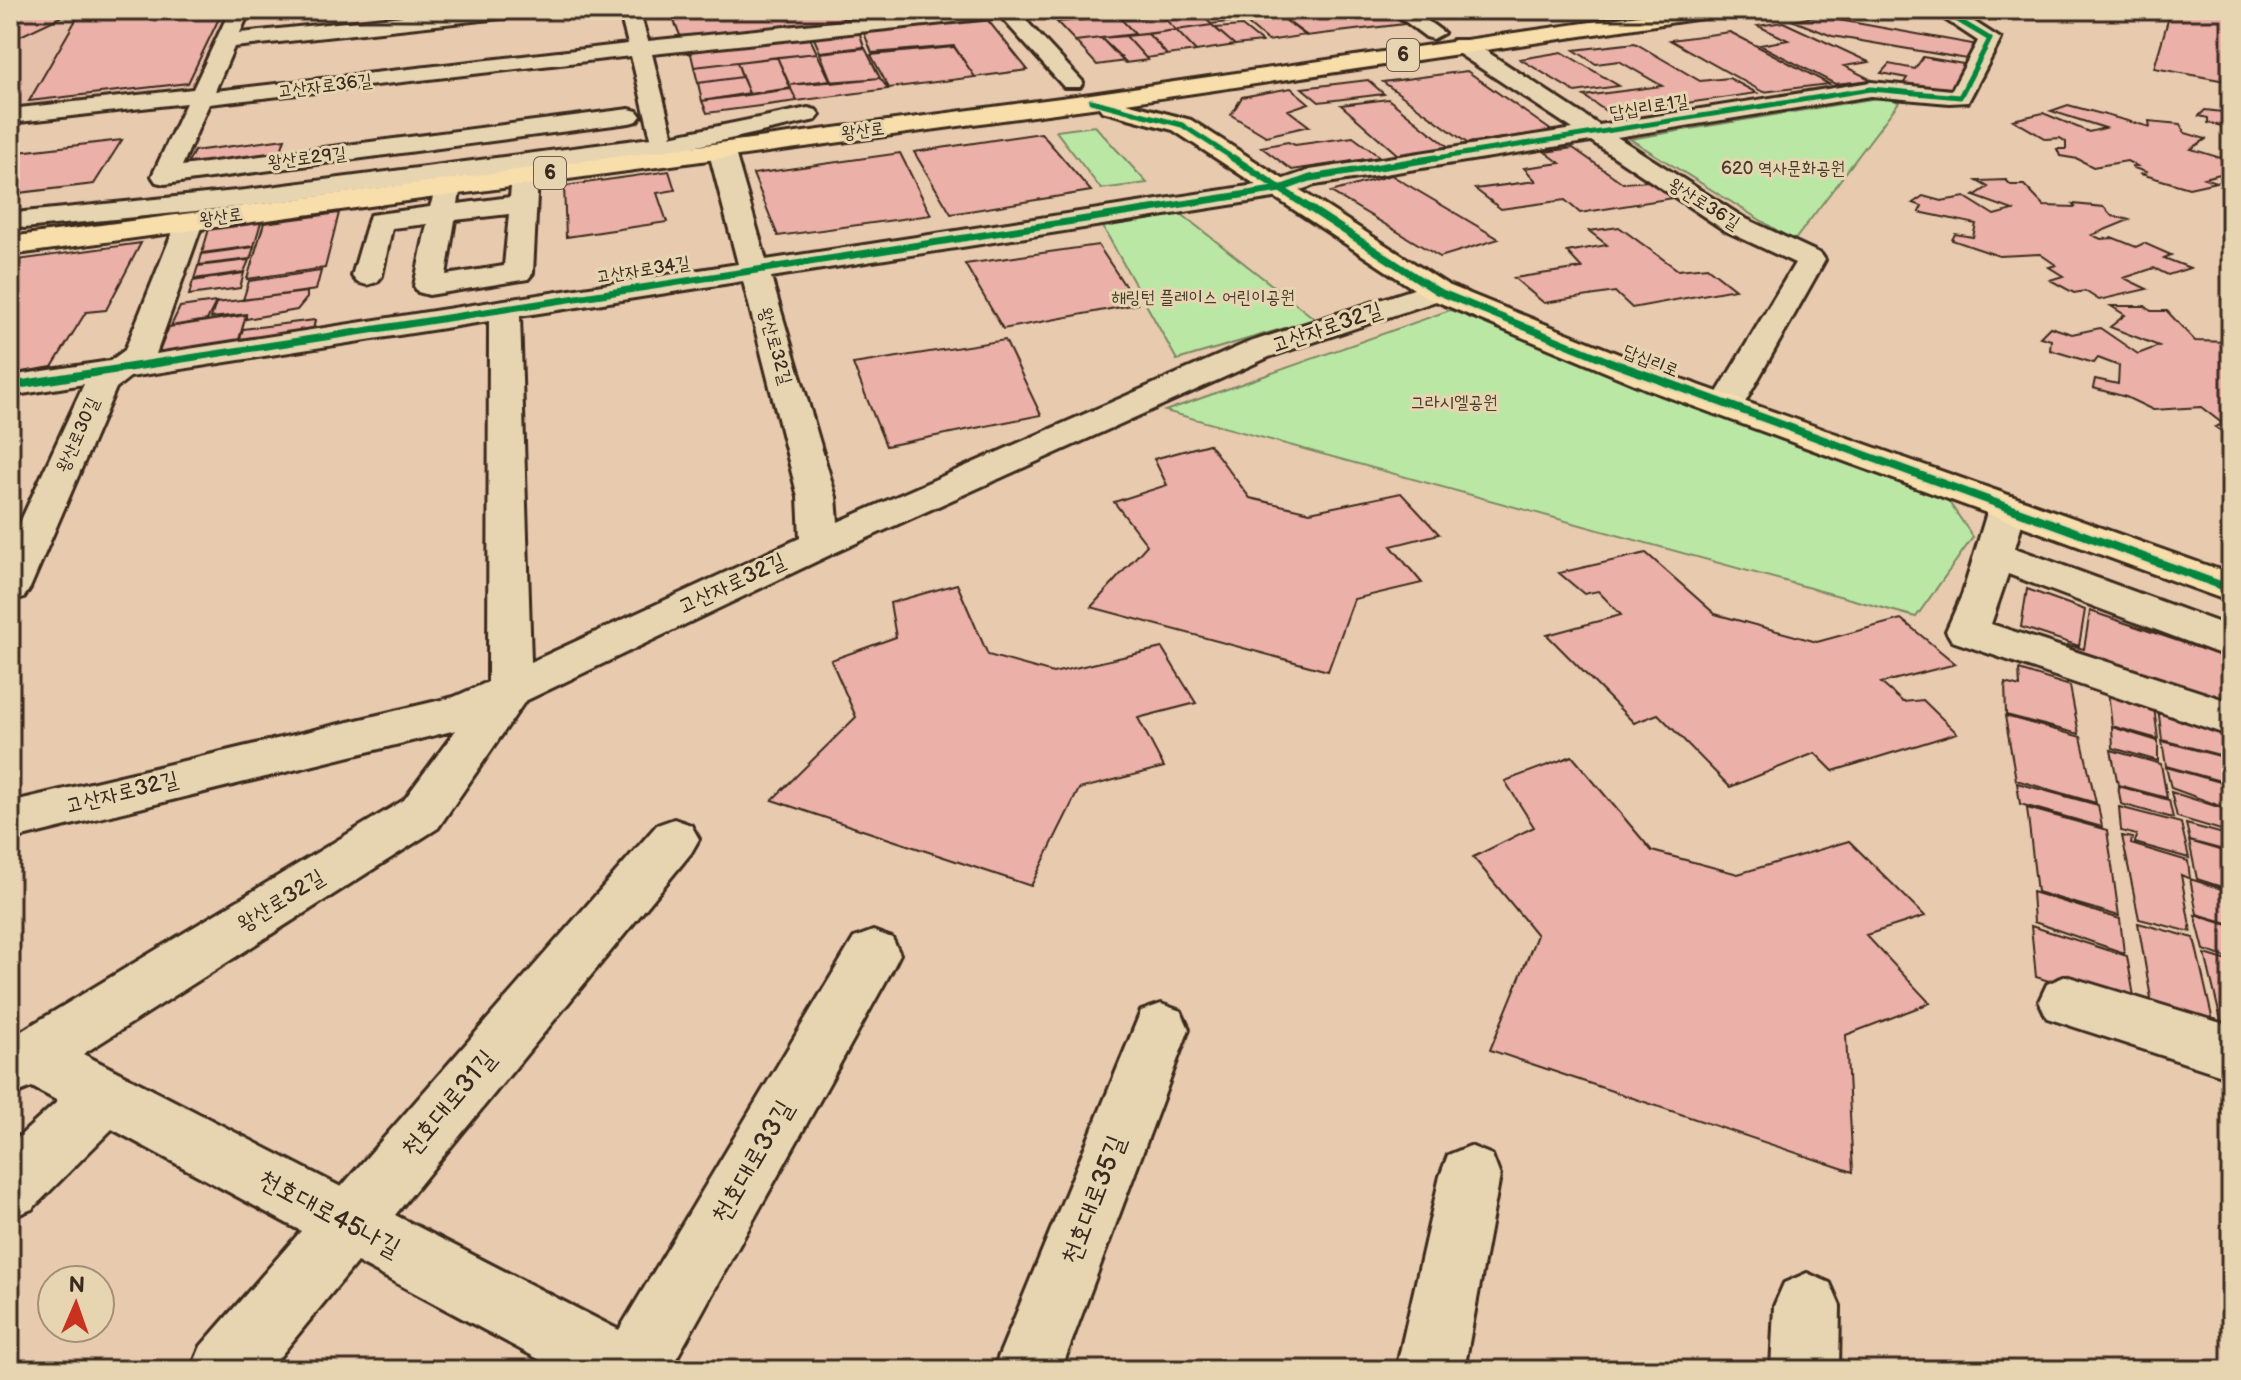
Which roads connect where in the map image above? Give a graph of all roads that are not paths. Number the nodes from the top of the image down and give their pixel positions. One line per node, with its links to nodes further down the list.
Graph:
1 (240, 10): 13 (street, 왕산로29길)
2 (509, 10): 3 (street); 10 (street)
3 (519, 10)
4 (1005, 10): 5 (street, 고산자로36길); 15 (street, 고산자로36길); 16 (street)
5 (1014, 10)
6 (1400, 10): 12 (street)
7 (1609, 10): 12 (main road, 왕산로 / 6)
8 (1716, 10): 14 (main road, 왕산로 / 6)
9 (1941, 10): 21 (street, 답십리로1길)
10 (422, 15): 13 (street)
11 (636, 17): 15 (street)
12 (1433, 33): 16 (main road, 왕산로 / 6)
13 (227, 41): 17 (street, 왕산로29길)
14 (1461, 45): 16 (main road, 왕산로 / 6); 21 (street, 왕산로36길)
15 (640, 49): 17 (street, 고산자로36길); 22 (street)
16 (1082, 92): 18 (main road, 왕산로 / 6); 23 (main road, 왕산로 / 6); 24 (main road, 답십리로)
17 (202, 97): 19 (street, 고산자로36길); 20 (street, 왕산로29길)
18 (808, 115): 22 (main road, 왕산로 / 6); 27 (street)
19 (10, 116)
20 (629, 116)
21 (1593, 132): 24 (street, 답십리로1길); 36 (street, 왕산로36길)
22 (660, 133): 27 (main road, 왕산로 / 6)
23 (721, 149): 25 (main road, 왕산로 / 6); 30 (street, 왕산로32길)
24 (1280, 189): 30 (street, 고산자로34길); 32 (main road, 답십리로)
25 (524, 190): 26 (street); 26 (street)
26 (446, 200): 28 (main road, 왕산로); 31 (street)
27 (17, 220)
28 (189, 222): 29 (main road, 왕산로); 34 (street, 왕산로30길)
29 (10, 246)
30 (753, 269): 33 (street, 고산자로34길); 38 (street, 왕산로32길)
31 (367, 276)
32 (1437, 291): 36 (main road, 답십리로); 38 (street, 고산자로32길)
33 (504, 308): 34 (street, 고산자로34길); 43 (street)
34 (123, 368): 35 (street, 고산자로34길); 40 (street, 왕산로30길)
35 (10, 386)
36 (1726, 406): 37 (main road, 답십리로)
37 (2007, 509): 39 (street); 41 (main road, 답십리로)
38 (820, 544): 43 (street, 고산자로32길)
39 (1994, 554): 42 (street); 44 (street)
40 (12, 578)
41 (2231, 589)
42 (2231, 643)
43 (510, 689): 45 (street, 고산자로32길); 51 (street, 왕산로32길)
44 (2231, 719)
45 (10, 821)
46 (674, 839): 55 (street, 천호대로31길)
47 (873, 954): 59 (street, 천호대로33길)
48 (2066, 1001): 50 (street)
49 (1161, 1029): 60 (street, 천호대로35길)
50 (2231, 1052)
51 (21, 1063): 52 (street, 천호대로45나길)
52 (105, 1096): 54 (street); 55 (street, 천호대로45나길)
53 (1470, 1176): 61 (street)
54 (10, 1187)
55 (347, 1224): 57 (street, 천호대로31길); 58 (street, 천호대로45나길)
56 (1807, 1306): 62 (street)
57 (225, 1370)
58 (627, 1370)
59 (633, 1370)
60 (1027, 1370)
61 (1430, 1370)
62 (1805, 1370)

